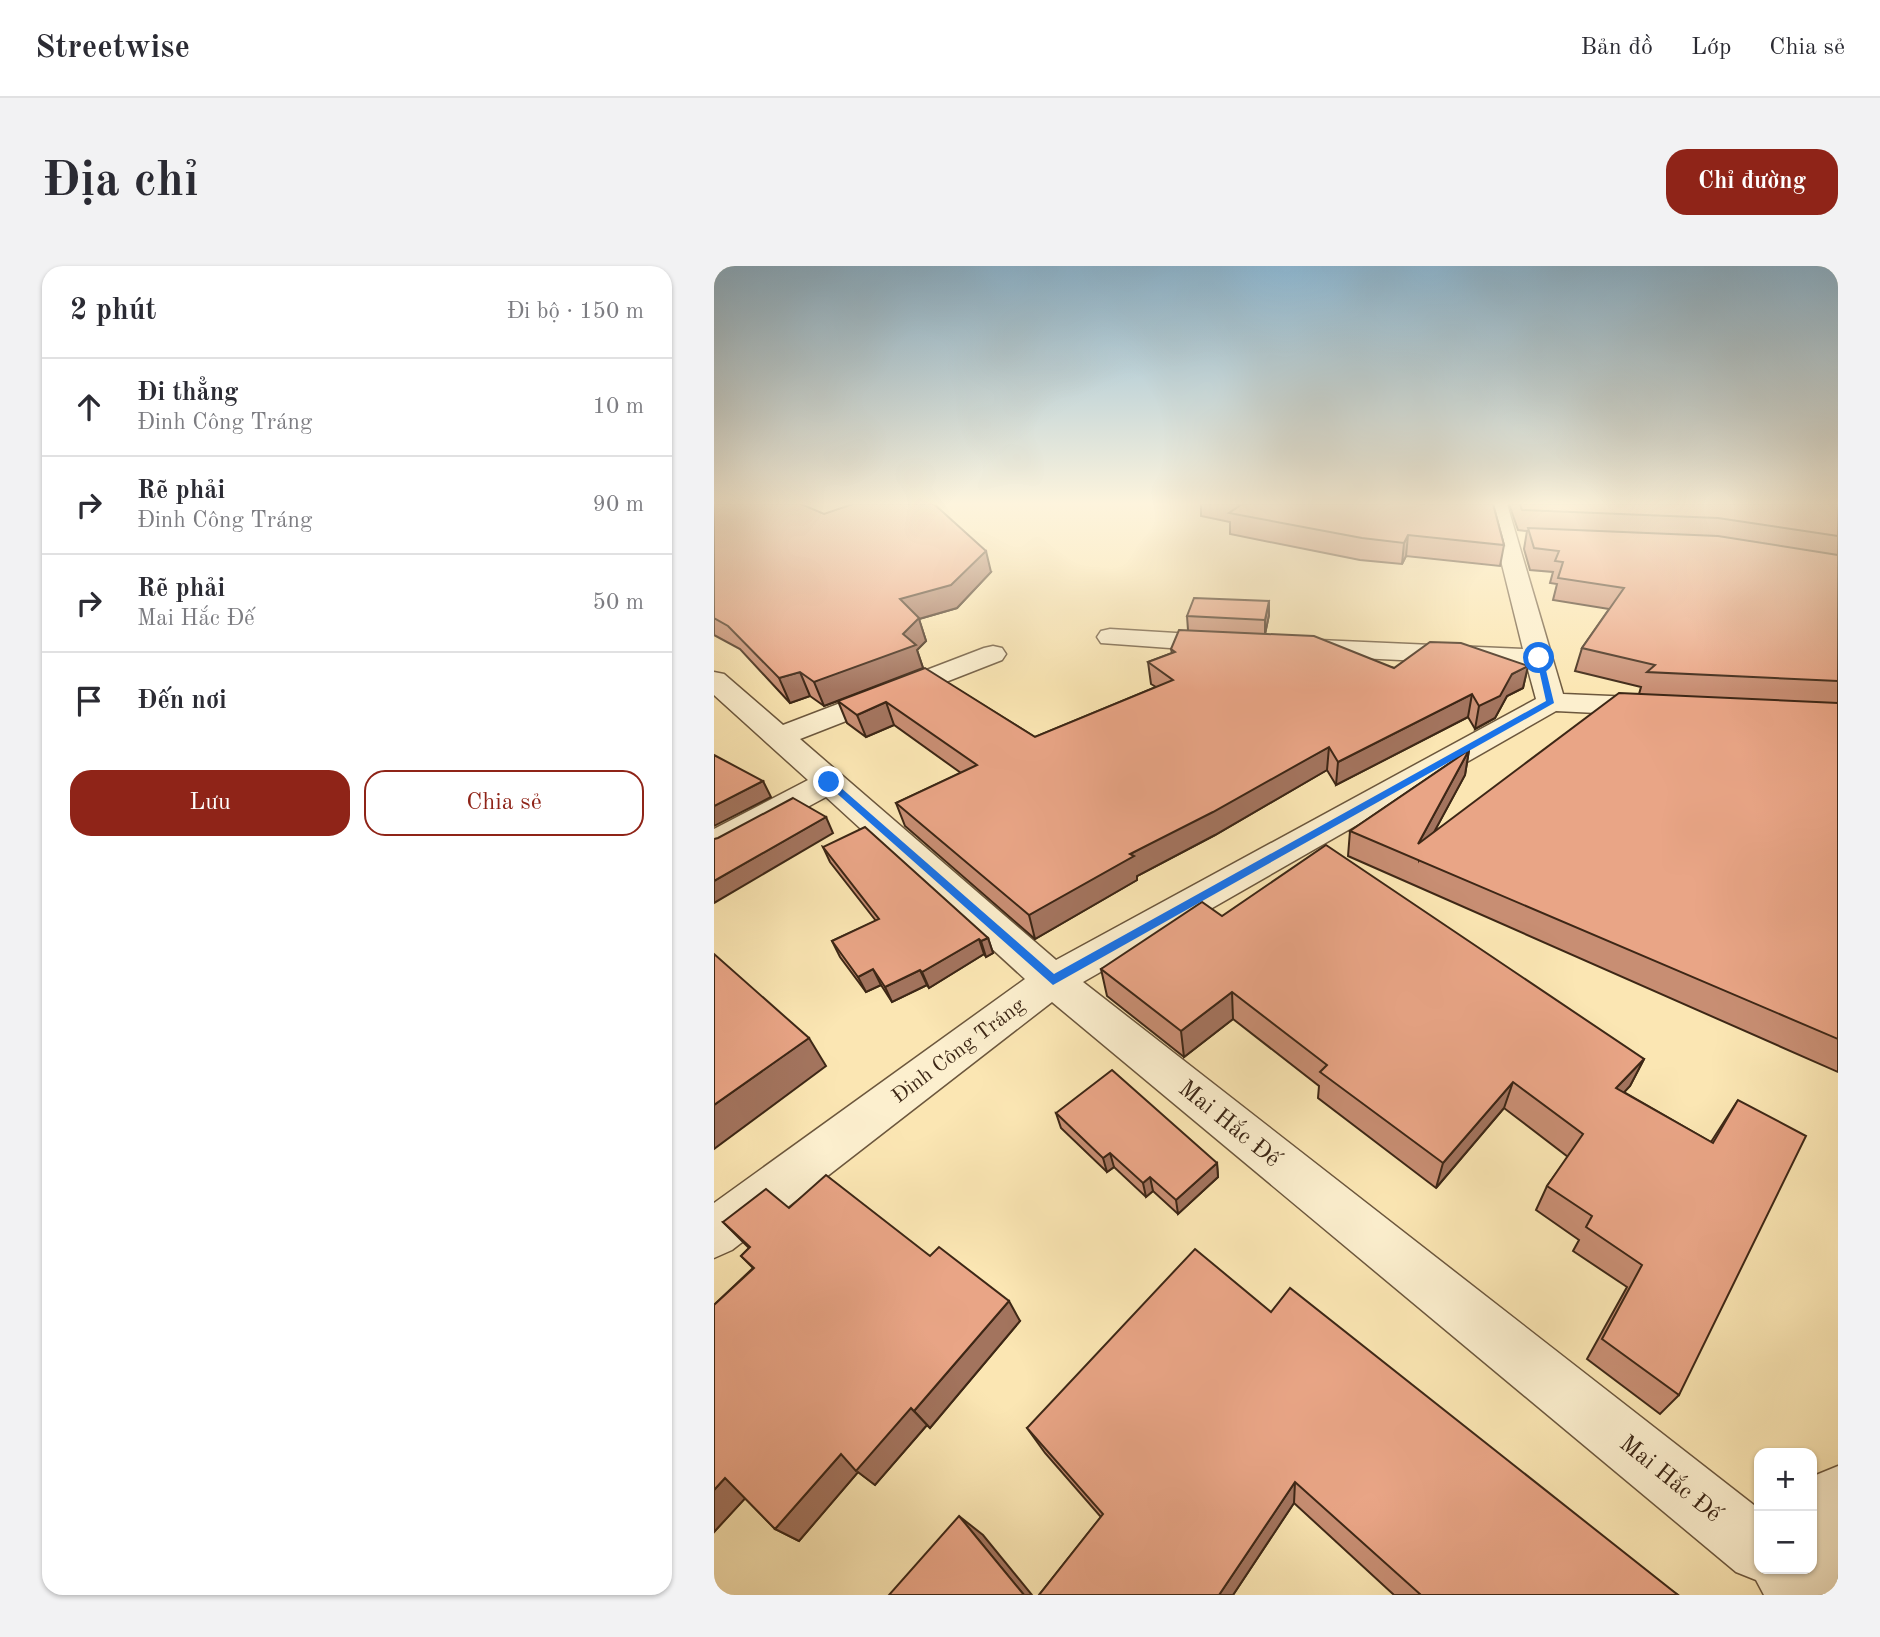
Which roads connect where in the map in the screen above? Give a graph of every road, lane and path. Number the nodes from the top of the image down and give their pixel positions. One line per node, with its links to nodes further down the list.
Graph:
1 (1524, 566): 4 (street)
2 (1110, 637): 4 (street)
3 (993, 654): 8 (street)
4 (1539, 658): 6 (street)
5 (714, 680): 8 (street, Mai Hắc Đế)
6 (1550, 702): 7 (street); 11 (street, Đinh Công Tráng)
7 (1687, 709)
8 (779, 737): 9 (street, Mai Hắc Đế)
9 (829, 782): 10 (street); 11 (street, Mai Hắc Đế)
10 (714, 843)
11 (1053, 980): 12 (street, Đinh Công Tráng); 14 (street, Mai Hắc Đế)
12 (714, 1233)
13 (1838, 1497): 16 (street)
14 (1754, 1545)
15 (1791, 1574): 16 (street)
16 (1818, 1595)

